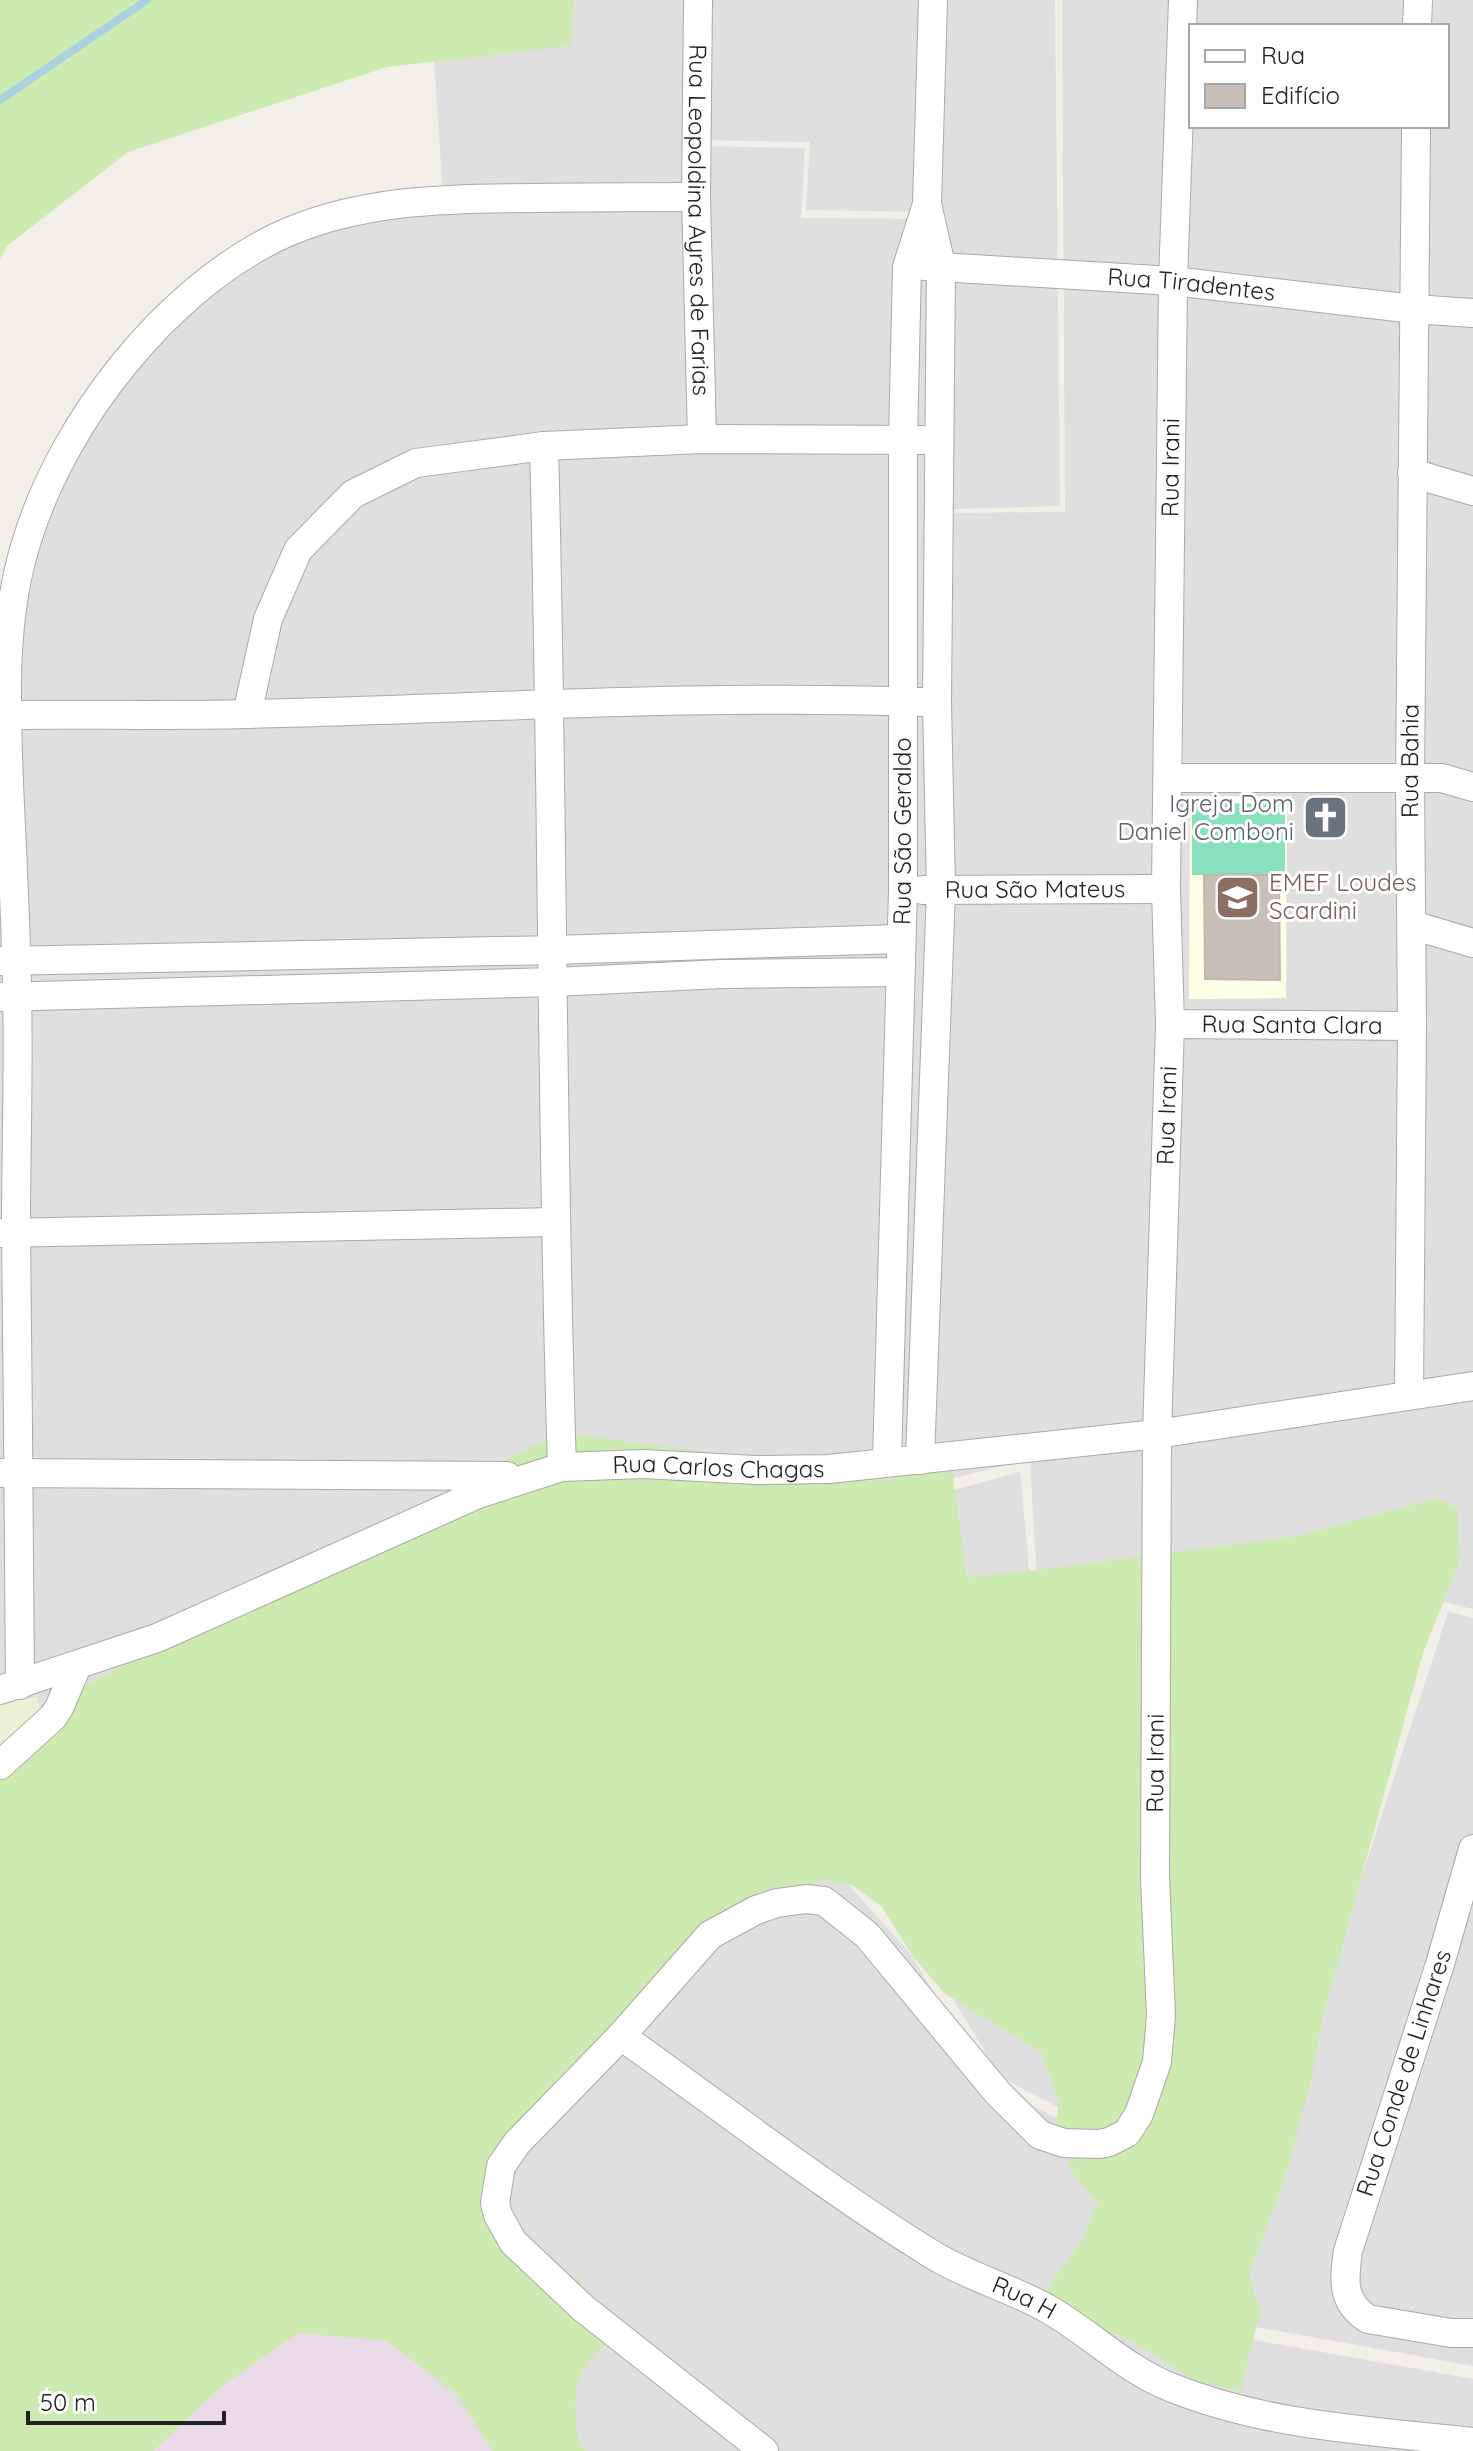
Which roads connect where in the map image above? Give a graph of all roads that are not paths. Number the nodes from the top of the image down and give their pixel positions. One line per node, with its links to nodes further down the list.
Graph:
1 (698, 0): 7 (street, Rua Leopoldina Ayres de Farias)
2 (933, 0): 8 (street, Rua São Geraldo)
3 (1183, 0): 11 (street, Rua Irani)
4 (1418, 0): 5 (street)
5 (1417, 24)
6 (1416, 128): 12 (street, Rua Bahia)
7 (696, 197): 14 (street, Rua Leopoldina Ayres de Farias); 24 (street)
8 (927, 204): 9 (street, Rua São Geraldo); 10 (street, Rua São Geraldo)
9 (941, 265): 10 (street, Rua Tiradentes); 11 (street, Rua Tiradentes); 16 (street, Rua São Geraldo)
10 (907, 267): 15 (street, Rua São Geraldo)
11 (1173, 281): 12 (street, Rua Tiradentes); 25 (street, Rua Irani)
12 (1414, 309): 13 (street, Rua Tiradentes); 18 (street, Rua Bahia)
13 (1473, 313)
14 (702, 439): 15 (street); 17 (street)
15 (903, 439): 16 (street); 20 (street, Rua São Geraldo)
16 (939, 440): 21 (street, Rua São Geraldo)
17 (544, 446): 22 (street); 23 (street)
18 (1412, 473): 19 (street); 26 (street, Rua Bahia)
19 (1473, 491)
20 (902, 702): 21 (street); 22 (street); 29 (street, Rua São Geraldo)
21 (937, 703): 30 (street, Rua São Geraldo)
22 (551, 704): 23 (street); 34 (street)
23 (247, 714): 24 (street)
24 (3, 715): 35 (street)
25 (1168, 778): 26 (street); 28 (street, Rua Irani)
26 (1410, 778): 27 (street); 31 (street, Rua Bahia)
27 (1473, 787)
28 (1166, 889): 30 (street, Rua São Mateus); 39 (street, Rua Irani)
29 (903, 890): 30 (street, Rua São Mateus); 32 (street, Rua São Geraldo)
30 (941, 890): 46 (street, Rua São Geraldo)
31 (1412, 925): 33 (street); 40 (street, Rua Bahia)
32 (899, 939): 34 (street); 36 (street, Rua São Geraldo)
33 (1473, 943)
34 (553, 950): 35 (street); 37 (street)
35 (8, 961): 38 (street)
36 (899, 972): 37 (street); 47 (street, Rua São Geraldo)
37 (554, 982): 38 (street); 41 (street)
38 (9, 996): 42 (street)
39 (1170, 1024): 40 (street, Rua Santa Clara); 45 (street, Rua Irani)
40 (1412, 1026): 44 (street, Rua Bahia)
41 (554, 1222): 42 (street); 48 (street)
42 (8, 1233): 49 (street)
43 (1473, 1386): 44 (street, Rua Carlos Chagas)
44 (1409, 1395): 45 (street, Rua Carlos Chagas)
45 (1157, 1434): 46 (street, Rua Carlos Chagas); 55 (street, Rua Irani)
46 (920, 1460): 47 (street, Rua Carlos Chagas)
47 (887, 1461): 48 (street, Rua Carlos Chagas)
48 (562, 1467): 50 (street, Rua Carlos Chagas)
49 (10, 1473): 50 (street); 52 (street)
50 (530, 1476): 51 (street, Rua Carlos Chagas)
51 (77, 1666): 52 (street, Rua Carlos Chagas); 53 (street)
52 (10, 1688)
53 (0, 1765)
54 (1473, 1849): 56 (street, Rua Conde de Linhares)
55 (621, 2036): 57 (street, Rua H); 58 (street)
56 (1473, 2333)
57 (1473, 2442)
58 (764, 2451)

